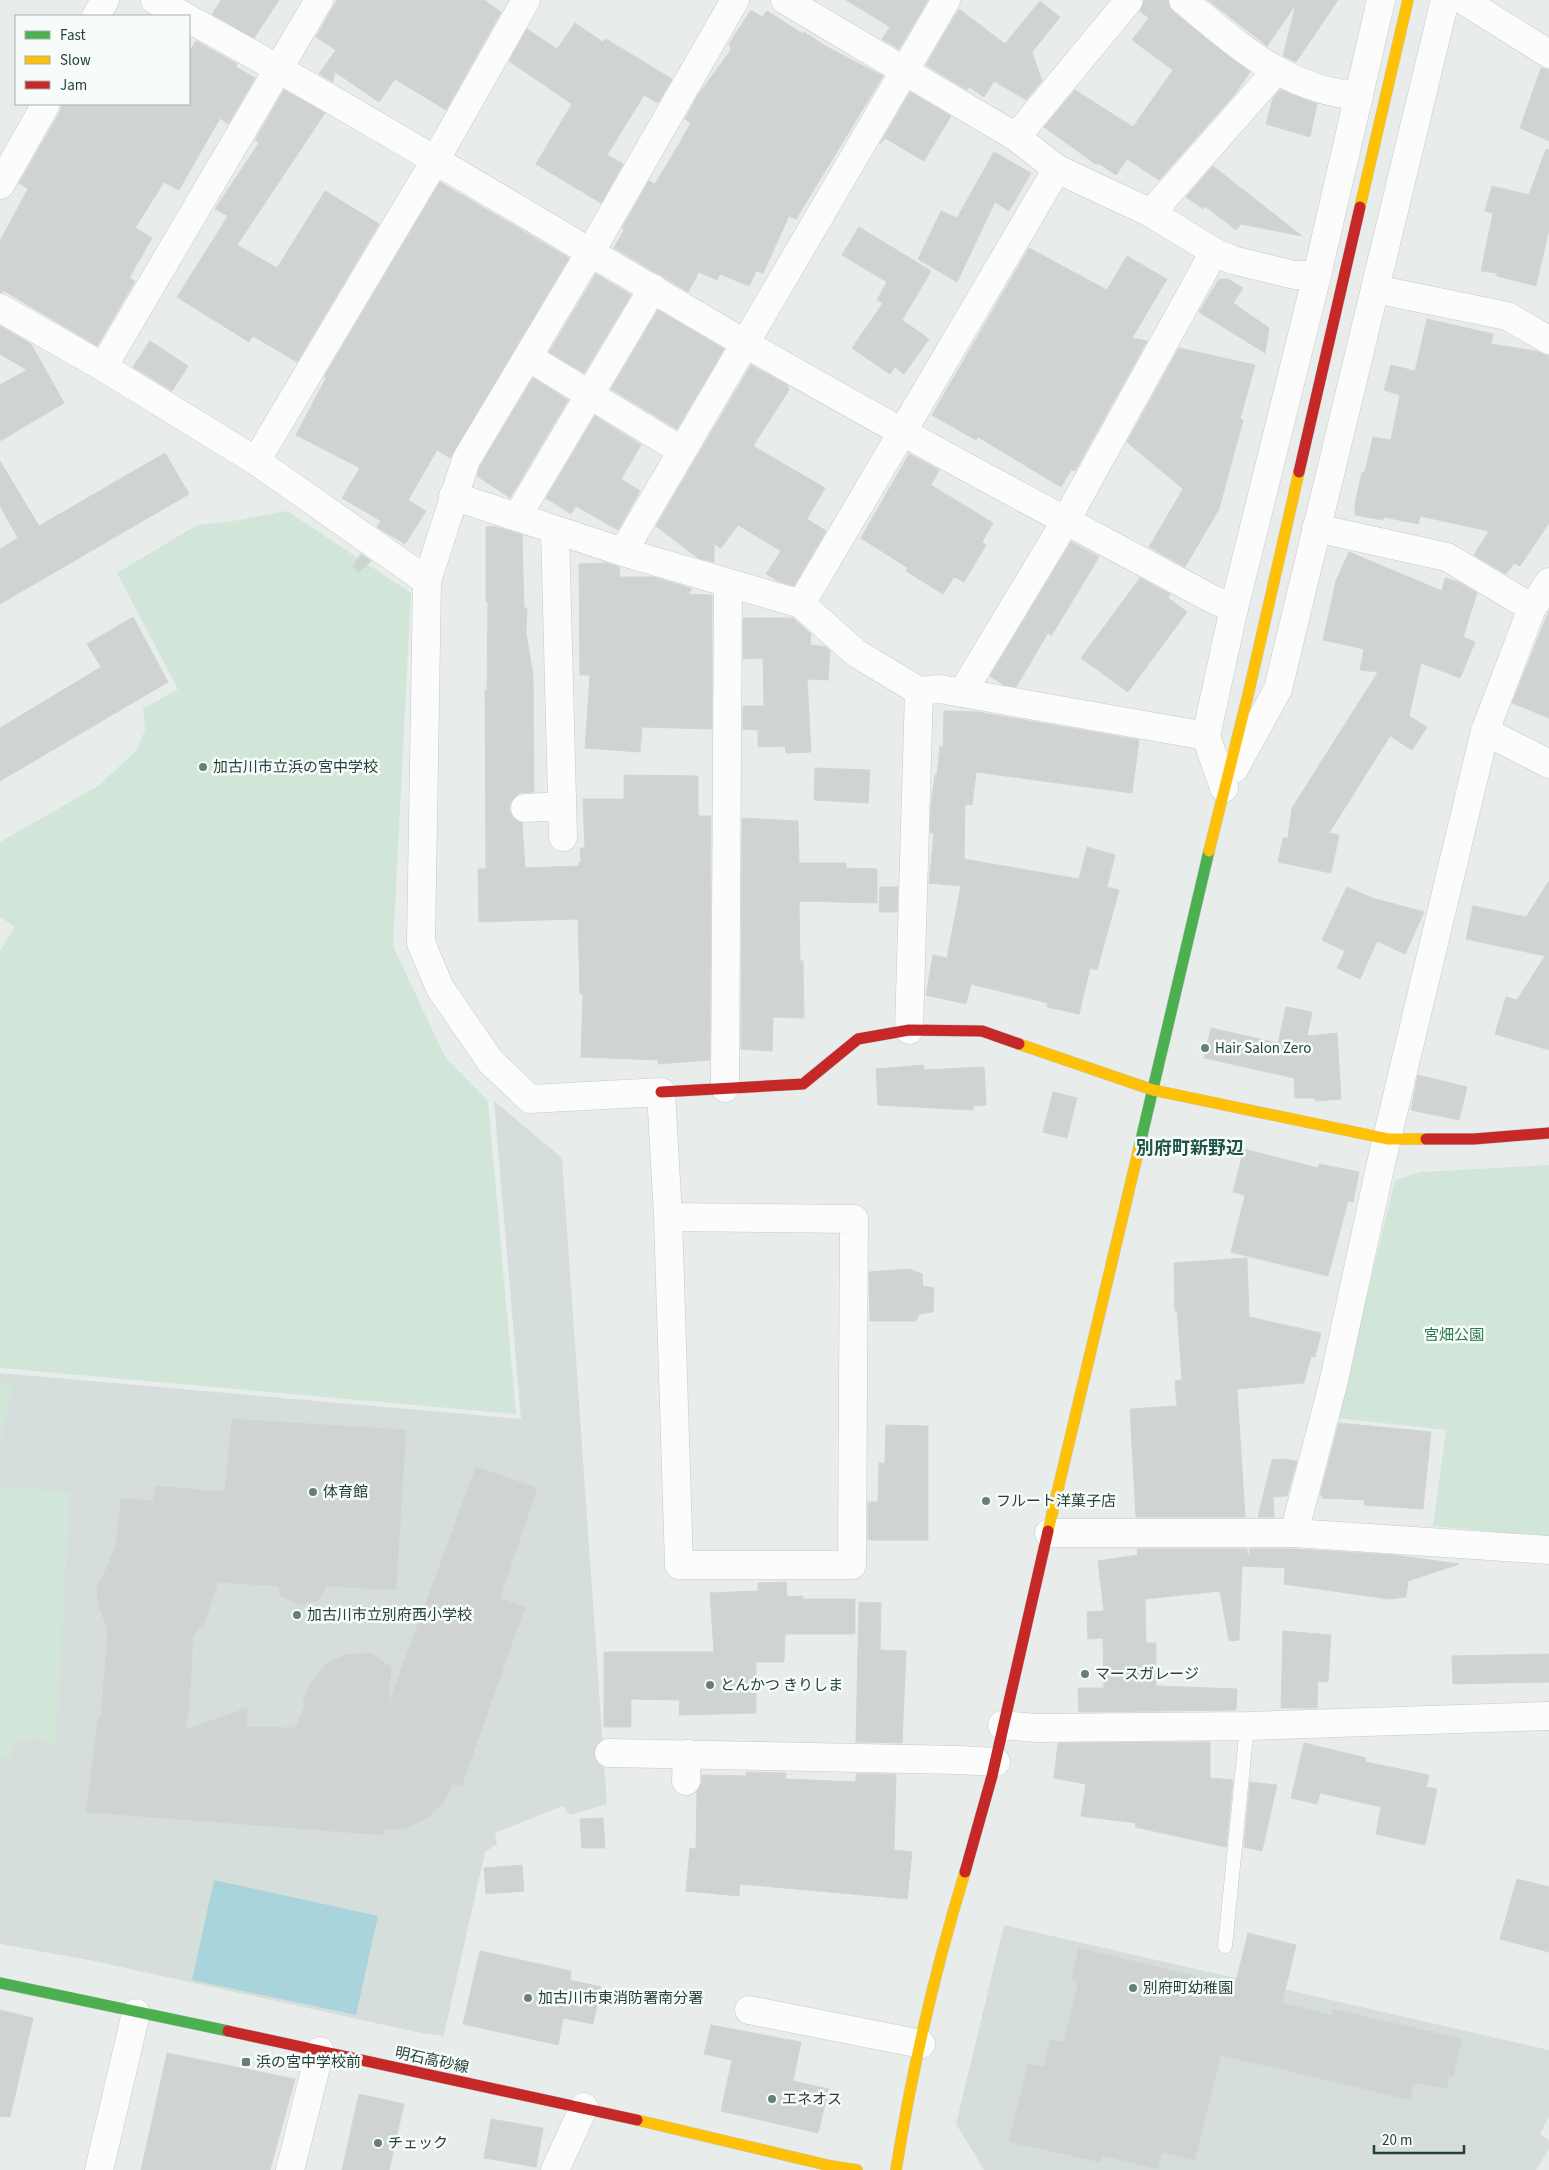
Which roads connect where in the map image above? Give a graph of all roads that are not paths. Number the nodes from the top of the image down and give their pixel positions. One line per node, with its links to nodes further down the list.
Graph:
1 (105, 0): 14 (street)
2 (155, 0): 15 (street)
3 (319, 0): 18 (street)
4 (526, 0): 24 (street)
5 (735, 0): 28 (street)
6 (785, 0): 19 (street)
7 (946, 0): 19 (street)
8 (1129, 0): 23 (street)
9 (1183, 0): 20 (street)
10 (1381, 0): 21 (street)
11 (1408, 0): 59 (street)
12 (1445, 0): 32 (street)
13 (1462, 0): 17 (street)
14 (97, 15)
15 (182, 15)
16 (190, 20): 18 (street)
17 (1549, 54)
18 (280, 69): 24 (street); 37 (street)
19 (904, 71): 23 (street); 35 (street)
20 (1276, 71): 21 (street); 27 (street)
21 (1359, 96): 30 (street)
22 (45, 105): 26 (street)
23 (1016, 138): 25 (street)
24 (436, 159): 28 (street); 41 (street)
25 (1058, 169): 27 (street); 39 (street)
26 (0, 184)
27 (1152, 213): 29 (street)
28 (591, 251): 31 (street); 36 (street)
29 (1214, 252): 30 (street); 44 (street)
30 (1317, 275): 52 (street)
31 (653, 288): 35 (street); 38 (street)
32 (1375, 289): 34 (street); 45 (street)
33 (0, 308): 37 (street)
34 (1549, 340)
35 (746, 343): 39 (street); 40 (street)
36 (528, 357): 38 (street); 42 (street)
37 (103, 367): 41 (street)
38 (590, 395): 40 (street); 43 (street)
39 (903, 433): 44 (street); 51 (street)
40 (682, 451): 47 (street)
41 (256, 461): 48 (street)
42 (453, 496): 43 (street); 48 (street)
43 (517, 517): 46 (street)
44 (1065, 522): 52 (street); 55 (street)
45 (1316, 528): 53 (street); 59 (street)
46 (555, 530): 47 (street); 60 (street)
47 (623, 552): 50 (street)
48 (427, 580): 66 (street)
49 (1549, 582): 53 (street)
50 (728, 583): 51 (street); 64 (street)
51 (801, 604): 54 (street)
52 (1234, 608): 57 (street)
53 (1532, 608): 56 (street)
54 (919, 691): 55 (street); 63 (street)
55 (962, 693): 57 (street)
56 (1485, 731): 58 (street); 68 (street)
57 (1206, 736): 59 (street)
58 (1549, 764)
59 (1224, 788): 65 (street)
60 (562, 806): 61 (street); 62 (street)
61 (525, 808)
62 (563, 837)
63 (909, 1030): 64 (street); 65 (street)
64 (725, 1088): 66 (street)
65 (1154, 1090): 68 (street); 70 (street)
66 (661, 1092): 69 (street)
67 (1549, 1133): 68 (street)
68 (1388, 1139): 71 (street)
69 (668, 1216): 69 (street)
70 (1049, 1532): 71 (street); 74 (street)
71 (1294, 1532): 72 (street)
72 (1549, 1550)
73 (1549, 1716): 75 (street)
74 (1002, 1725): 75 (street); 78 (street)
75 (1247, 1726): 80 (lane)
76 (609, 1753): 77 (street)
77 (687, 1754): 78 (street); 79 (street)
78 (996, 1762): 84 (street)
79 (686, 1781)
80 (1225, 1946)
81 (0, 1983): 83 (street, 明石高砂線)
82 (749, 2010): 84 (street)
83 (136, 2013): 85 (street, 明石高砂線); 87 (street)
84 (921, 2044): 91 (street)
85 (320, 2051): 86 (street, 明石高砂線); 88 (street)
86 (584, 2107): 89 (street); 90 (street, 明石高砂線)
87 (99, 2170)
88 (290, 2170)
89 (555, 2170)
90 (857, 2170)
91 (896, 2170)

